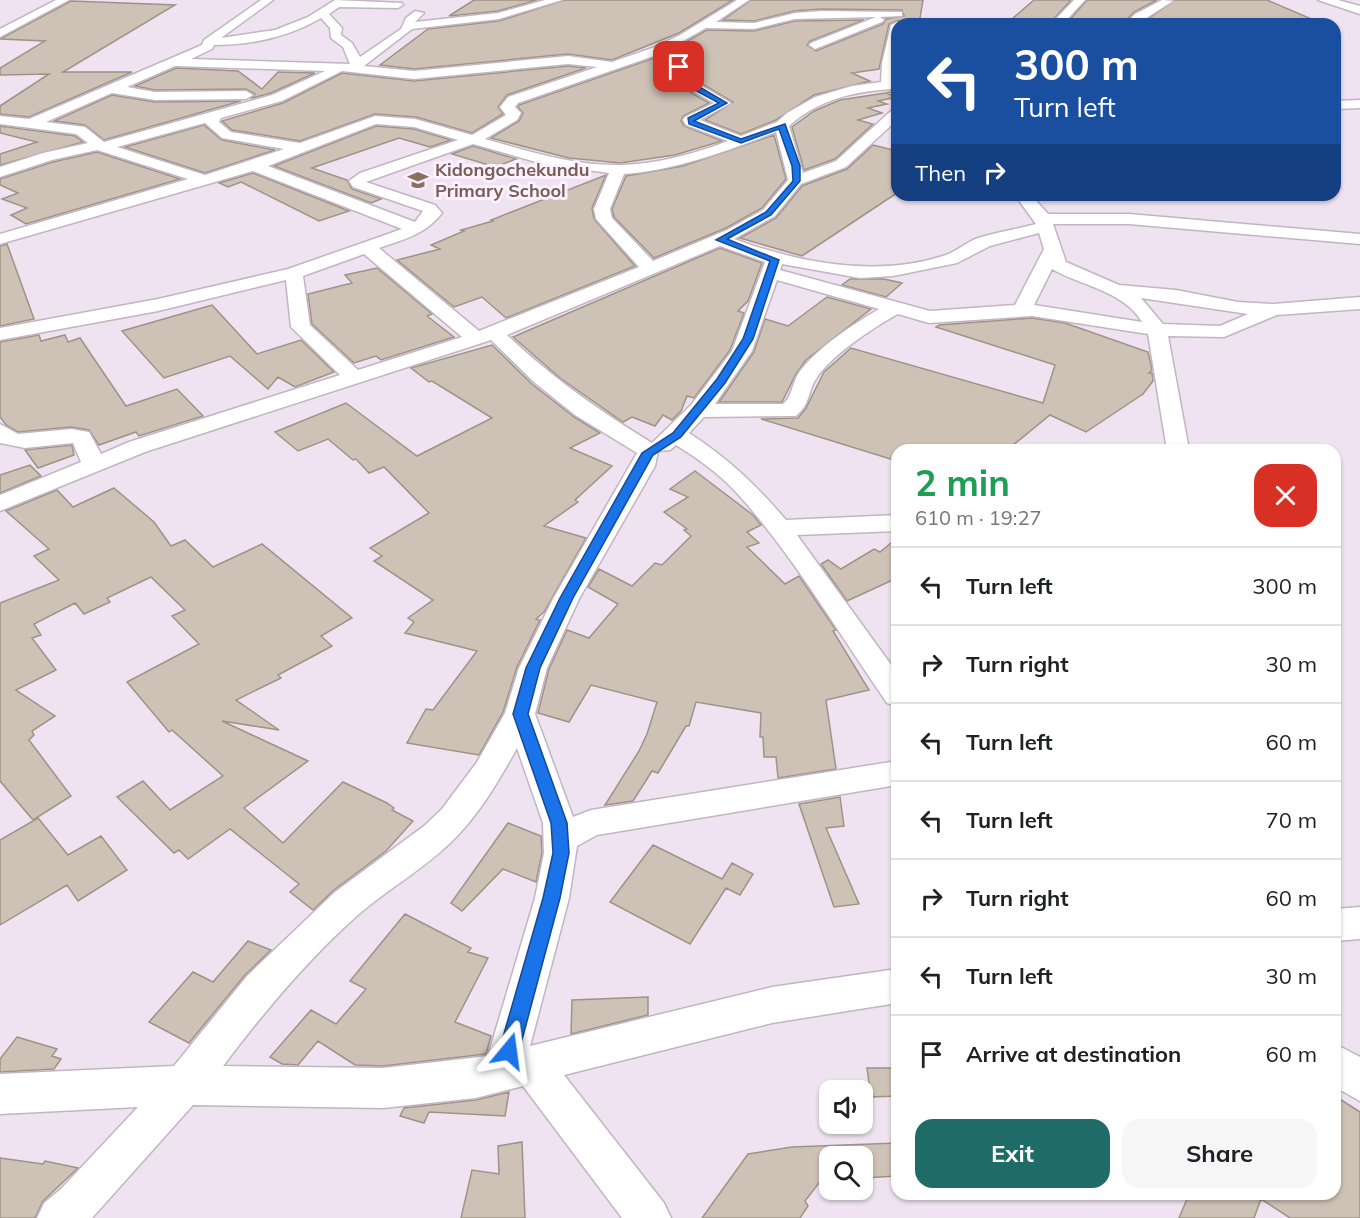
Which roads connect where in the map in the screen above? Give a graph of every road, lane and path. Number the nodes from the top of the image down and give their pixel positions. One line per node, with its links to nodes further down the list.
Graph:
1 (64, 0): 22 (street)
2 (268, 0): 26 (street)
3 (558, 0): 23 (street)
4 (744, 0): 21 (street)
5 (888, 0): 16 (street)
6 (1080, 0): 17 (street)
7 (1158, 0): 10 (street)
8 (1181, 0): 10 (street)
9 (1324, 0): 14 (main road)
10 (1168, 1): 18 (street)
11 (340, 2): 12 (street); 15 (street)
12 (398, 5)
13 (425, 7): 23 (street)
14 (1360, 10)
15 (324, 15): 26 (street); 32 (street)
16 (897, 18)
17 (1063, 18)
18 (1138, 18)
19 (891, 19): 21 (street)
20 (891, 20): 27 (street)
21 (700, 25): 29 (street)
22 (17, 26): 24 (street); 25 (street)
23 (410, 26): 32 (street)
24 (0, 27)
25 (0, 34)
26 (208, 42): 30 (street)
27 (815, 45)
28 (891, 50): 33 (street)
29 (656, 51): 31 (street); 45 (street)
30 (177, 62): 32 (street); 35 (street)
31 (619, 66): 32 (street); 44 (street)
32 (350, 67): 36 (street)
33 (891, 80)
34 (891, 85): 43 (street)
35 (108, 89): 36 (street); 42 (street)
36 (291, 92): 39 (street)
37 (1360, 104): 38 (street)
38 (1341, 105)
39 (215, 115): 46 (street); 47 (street)
40 (891, 118): 52 (street)
41 (0, 120): 42 (street)
42 (34, 122): 46 (street)
43 (782, 125): 45 (street); 52 (street)
44 (475, 139): 47 (street); 49 (street); 55 (street)
45 (741, 141): 49 (street)
46 (100, 146): 50 (street); 51 (street)
47 (303, 148): 48 (street)
48 (254, 166): 51 (street); 55 (street)
49 (618, 170): 62 (street)
50 (0, 172)
51 (206, 180): 56 (street)
52 (796, 181): 58 (street)
53 (1028, 201): 54 (street)
54 (1044, 223): 57 (street); 60 (street); 61 (street)
55 (417, 229): 59 (street)
56 (0, 239)
57 (1360, 239)
58 (720, 240): 61 (street); 62 (street)
59 (367, 247): 63 (street); 71 (street)
60 (1052, 250): 64 (street); 67 (street)
61 (770, 265): 66 (street); 73 (street)
62 (651, 269): 71 (street)
63 (294, 273): 70 (street); 72 (street)
64 (1117, 290): 68 (street); 69 (street)
65 (1360, 303): 68 (street)
66 (894, 309): 67 (street); 73 (street)
67 (1023, 309): 69 (street)
68 (1274, 310): 69 (street)
69 (1157, 330): 76 (street)
70 (0, 334)
71 (485, 336): 72 (street); 77 (street)
72 (355, 378): 78 (street)
73 (697, 410): 75 (street)
74 (0, 431): 78 (street)
75 (677, 435): 77 (street); 81 (street)
76 (1178, 444)
77 (648, 453): 83 (street)
78 (94, 464): 79 (street)
79 (0, 504)
80 (891, 523): 81 (street)
81 (779, 528): 82 (street)
82 (891, 687)
83 (520, 714): 85 (street); 92 (street)
84 (891, 774): 85 (street)
85 (560, 839): 90 (street)
86 (1360, 923): 87 (street)
87 (1341, 925)
88 (891, 987): 90 (street)
89 (1341, 1067): 91 (street)
90 (517, 1069): 92 (street); 95 (street)
91 (1360, 1081)
92 (184, 1085): 93 (street); 94 (street)
93 (0, 1094)
94 (59, 1218)
95 (649, 1218)

